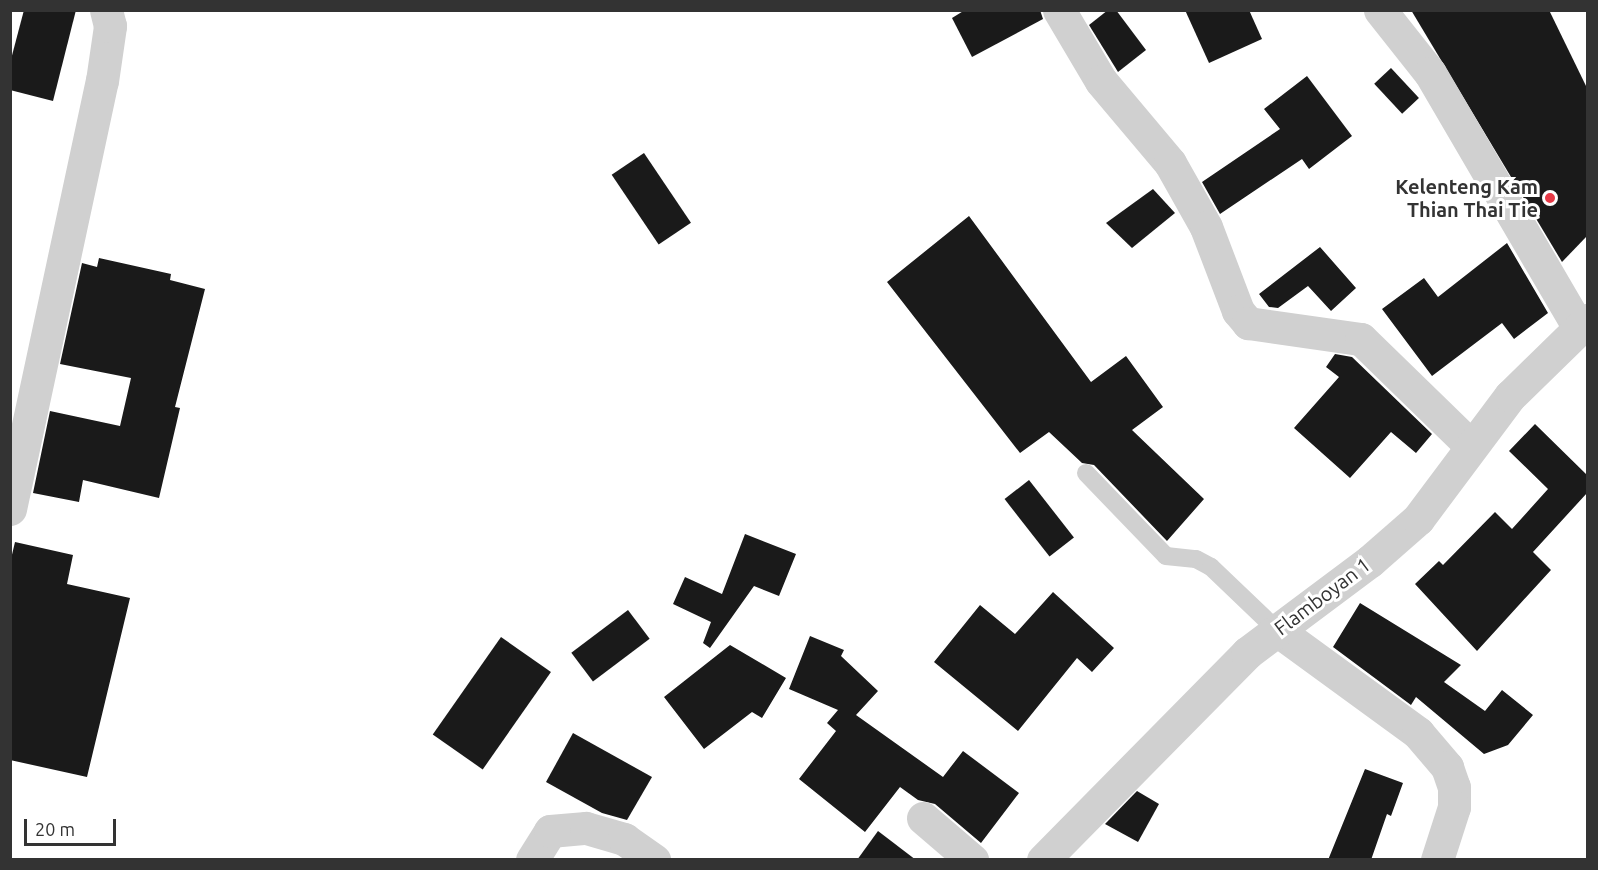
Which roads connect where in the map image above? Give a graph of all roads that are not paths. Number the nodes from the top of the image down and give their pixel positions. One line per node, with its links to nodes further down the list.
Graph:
1 (106, 10): 7 (street)
2 (1059, 10): 5 (street)
3 (1380, 10): 4 (street)
4 (1583, 324): 5 (street, Flamboyan 1)
5 (1470, 445): 8 (street, Flamboyan 1)
6 (1086, 473): 8 (lane)
7 (10, 509)
8 (1277, 630): 13 (street, Flamboyan 1); 14 (street)
9 (923, 818): 12 (street)
10 (532, 860): 11 (street)
11 (654, 860)
12 (972, 860)
13 (1043, 860)
14 (1437, 860)

